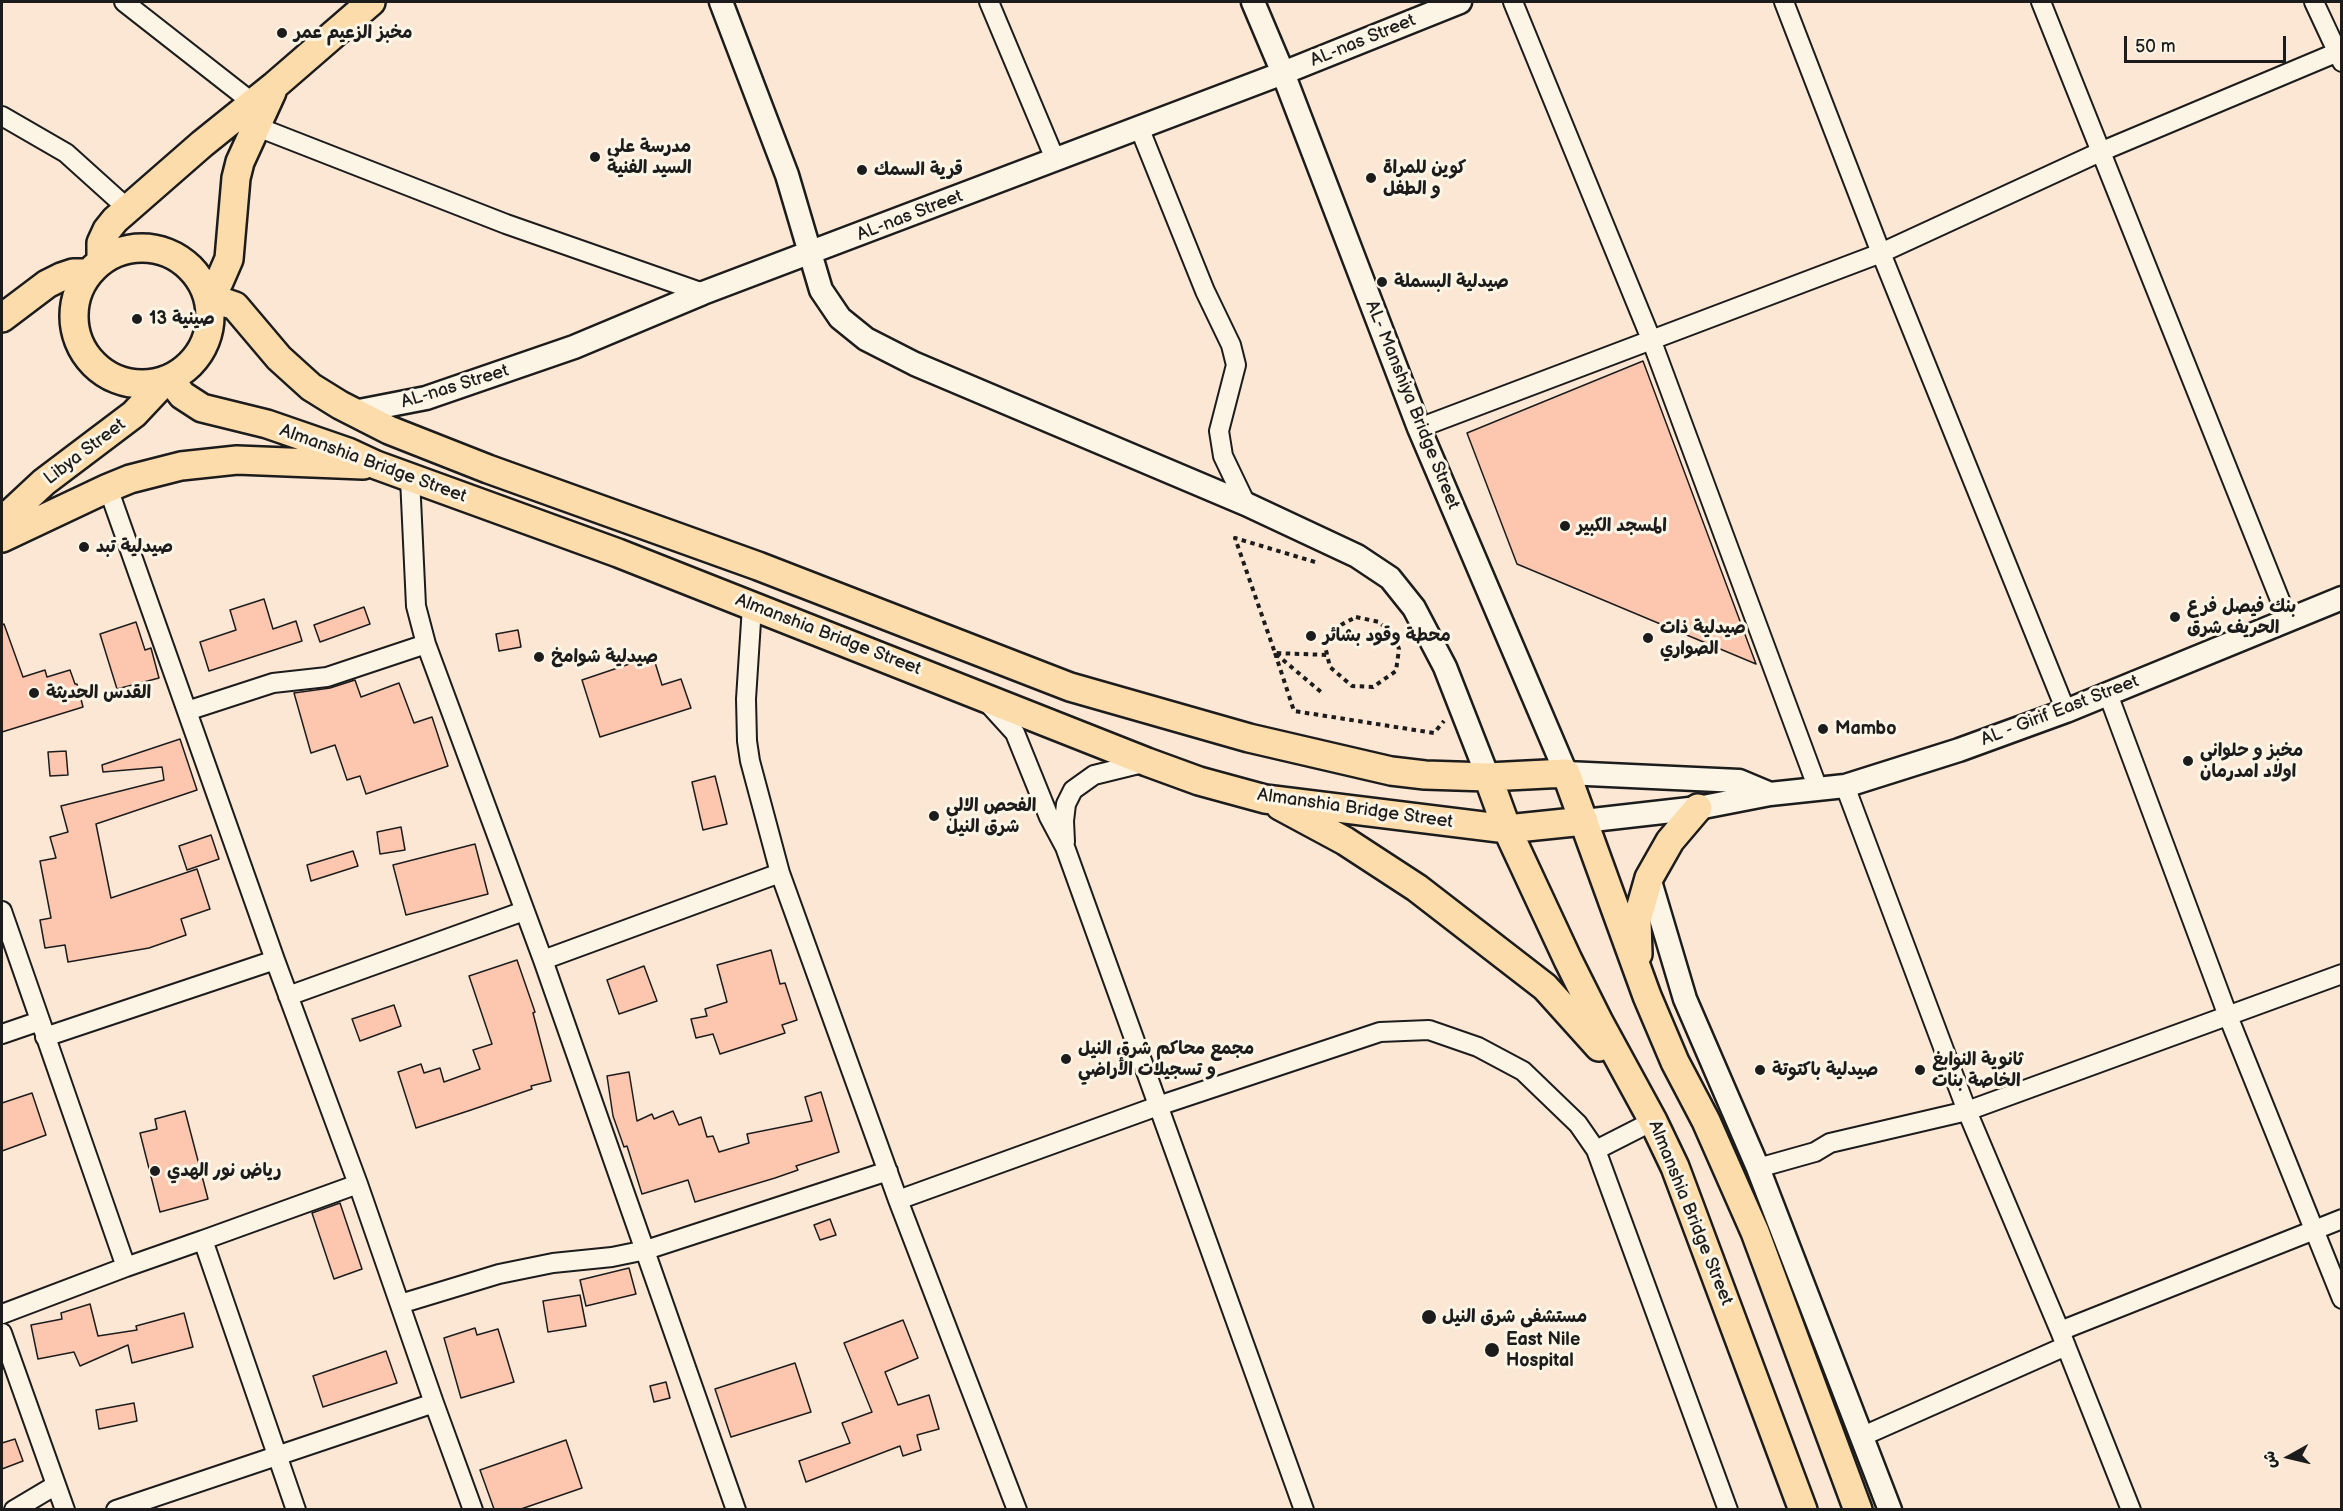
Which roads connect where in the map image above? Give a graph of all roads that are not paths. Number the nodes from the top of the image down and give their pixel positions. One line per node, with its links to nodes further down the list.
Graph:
1 (124, 2): 13 (street)
2 (370, 2): 13 (main road)
3 (721, 2): 20 (street)
4 (989, 2): 17 (street)
5 (1252, 2): 12 (street, AL- Manshiya Bridge Street)
6 (1460, 2): 12 (street, AL-nas Street)
7 (1513, 2): 25 (street)
8 (1784, 2): 19 (street)
9 (2041, 2): 16 (street)
10 (2314, 2): 11 (street)
11 (2340, 57): 16 (street)
12 (1283, 73): 15 (street, AL-nas Street); 28 (street, AL- Manshiya Bridge Street)
13 (254, 114): 18 (main road); 22 (street); 23 (main road)
14 (2, 116): 18 (street)
15 (1139, 128): 17 (street, AL-nas Street); 32 (street)
16 (2100, 152): 19 (street); 37 (street)
17 (1055, 159): 20 (street, AL-nas Street)
18 (127, 208): 21 (main road)
19 (1881, 253): 25 (street); 42 (street)
20 (812, 254): 22 (street, AL-nas Street); 32 (street)
21 (95, 267): 23 (main road); 24 (main road); 26 (main road)
22 (704, 293): 27 (street, AL-nas Street)
23 (208, 297): 26 (main road); 27 (main road, Almanshia Bridge Street)
24 (2, 318)
25 (1651, 339): 28 (street); 47 (street)
26 (167, 380): 29 (main road, Almanshia Bridge Street); 33 (main road, Libya Street)
27 (354, 412): 45 (main road, Almanshia Bridge Street)
28 (1419, 428): 44 (street, AL- Manshiya Bridge Street)
29 (376, 465): 30 (main road, Almanshia Bridge Street); 31 (main road)
30 (410, 478): 36 (main road, Almanshia Bridge Street); 38 (street)
31 (108, 488): 34 (main road); 41 (street)
32 (1246, 504): 45 (street)
33 (2, 521)
34 (2, 538)
35 (2342, 598): 37 (street, AL - Girif East Street)
36 (752, 606): 40 (main road, Almanshia Bridge Street); 54 (street)
37 (2288, 620): 39 (street, AL - Girif East Street)
38 (426, 644): 41 (street); 57 (street)
39 (2108, 694): 42 (street, AL - Girif East Street); 63 (street)
40 (982, 697): 43 (main road, Almanshia Bridge Street); 53 (street)
41 (187, 711): 58 (street)
42 (2066, 711): 46 (street, AL - Girif East Street)
43 (1147, 762): 49 (main road, Almanshia Bridge Street); 53 (street)
44 (1566, 773): 45 (main road, Almanshia Bridge Street); 48 (street); 51 (main road)
45 (1488, 777): 52 (main road, Almanshia Bridge Street)
46 (1845, 786): 47 (street, AL - Girif East Street); 68 (street)
47 (1818, 789): 48 (street, AL - Girif East Street)
48 (1770, 794): 50 (street, AL - Girif East Street)
49 (1265, 799): 52 (main road, Almanshia Bridge Street); 66 (main road)
50 (1698, 808): 51 (street, AL - Girif East Street); 55 (main road)
51 (1584, 821): 52 (main road, Almanshia Bridge Street); 62 (main road)
52 (1507, 828): 66 (main road, Almanshia Bridge Street)
53 (1065, 847): 67 (street)
54 (780, 873): 59 (street); 72 (street)
55 (1649, 878): 62 (main road); 71 (street)
56 (2, 911): 64 (street)
57 (524, 911): 59 (street); 61 (street)
58 (275, 960): 61 (street); 64 (street)
59 (543, 960): 78 (street)
60 (2342, 974): 63 (street)
61 (288, 996): 73 (street)
62 (1647, 996): 99 (main road)
63 (2228, 1016): 68 (street); 76 (street)
64 (42, 1029): 65 (street); 79 (street)
65 (2, 1034)
66 (1638, 1094): 69 (main road, Almanshia Bridge Street)
67 (1158, 1106): 70 (street); 74 (street); 96 (street)
68 (1967, 1111): 71 (street); 84 (street)
69 (1653, 1121): 70 (street); 98 (main road, Almanshia Bridge Street)
70 (1596, 1150): 97 (street)
71 (1758, 1168): 86 (street)
72 (888, 1171): 74 (street); 78 (street)
73 (358, 1184): 77 (street); 81 (street)
74 (898, 1200): 95 (street)
75 (2342, 1220): 76 (street)
76 (2314, 1231): 80 (street); 84 (street)
77 (203, 1239): 79 (street); 87 (street)
78 (646, 1250): 81 (street); 94 (street)
79 (126, 1267): 82 (street)
80 (2342, 1299)
81 (400, 1304): 85 (street)
82 (2, 1314)
83 (2, 1333): 88 (street)
84 (2063, 1338): 86 (street); 101 (street)
85 (434, 1403): 87 (street); 93 (street)
86 (1863, 1436): 100 (street)
87 (278, 1455): 91 (street); 92 (street)
88 (56, 1485): 89 (street); 90 (street)
89 (14, 1509)
90 (65, 1509)
91 (116, 1509)
92 (296, 1509)
93 (473, 1509)
94 (736, 1509)
95 (1017, 1509)
96 (1304, 1509)
97 (1728, 1509)
98 (1803, 1509)
99 (1858, 1509)
100 (1890, 1509)
101 (2131, 1509)

